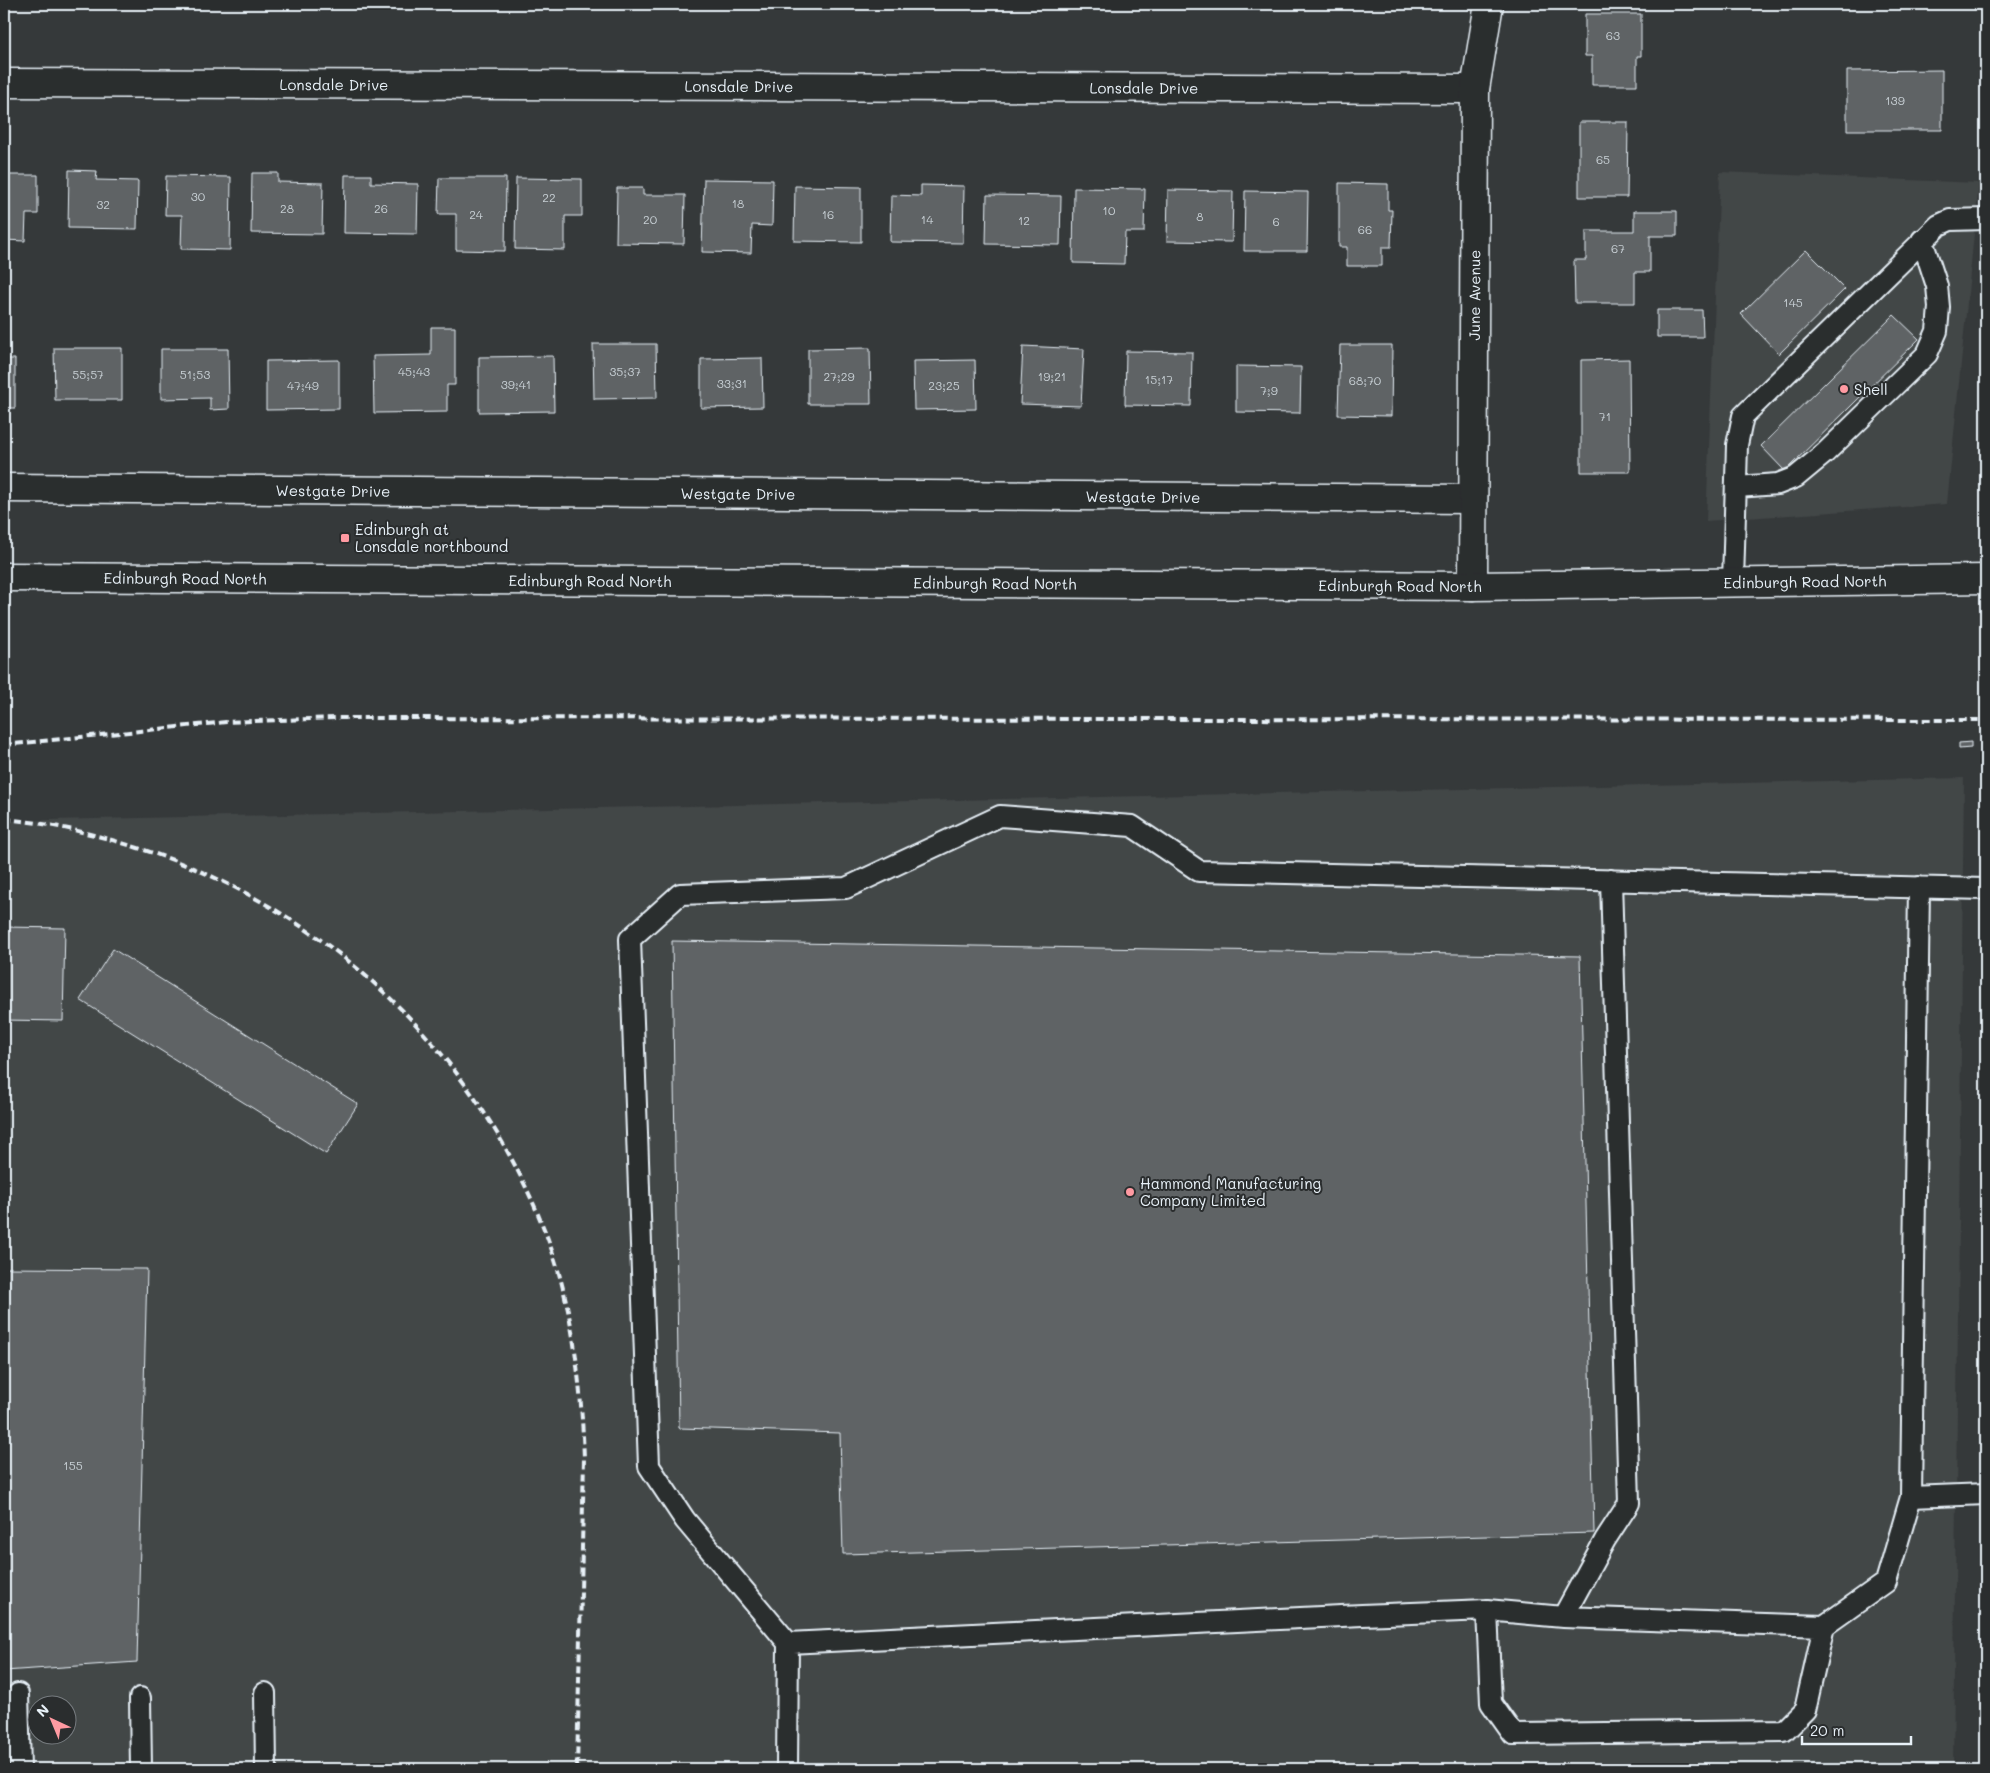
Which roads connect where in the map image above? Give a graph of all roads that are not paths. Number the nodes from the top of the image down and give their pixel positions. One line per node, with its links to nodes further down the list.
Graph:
1 (1489, 4): 3 (street, June Avenue)
2 (4, 83): 3 (street, Lonsdale Drive)
3 (1475, 89): 8 (street, June Avenue)
4 (1986, 219): 5 (lane)
5 (1922, 240): 6 (lane); 6 (lane)
6 (1737, 486): 11 (lane)
7 (4, 488): 8 (street, Westgate Drive)
8 (1473, 499): 12 (street, June Avenue)
9 (4, 577): 12 (street, Edinburgh Road North)
10 (1986, 578): 11 (street, Edinburgh Road North)
11 (1733, 582): 12 (street, Edinburgh Road North)
12 (1473, 586)
13 (1611, 880): 14 (lane); 19 (lane); 21 (lane)
14 (1919, 887): 15 (lane); 17 (lane)
15 (1986, 889)
16 (1986, 1494): 17 (lane)
17 (1911, 1497): 20 (lane)
18 (1488, 1610): 19 (lane); 20 (lane); 21 (lane)
19 (1563, 1617): 20 (lane)
20 (1824, 1626)
21 (788, 1643): 28 (lane)
22 (265, 1693): 27 (lane)
23 (18, 1694): 25 (lane)
24 (140, 1698): 26 (lane)
25 (20, 1769)
26 (141, 1769)
27 (266, 1769)
28 (788, 1769)

